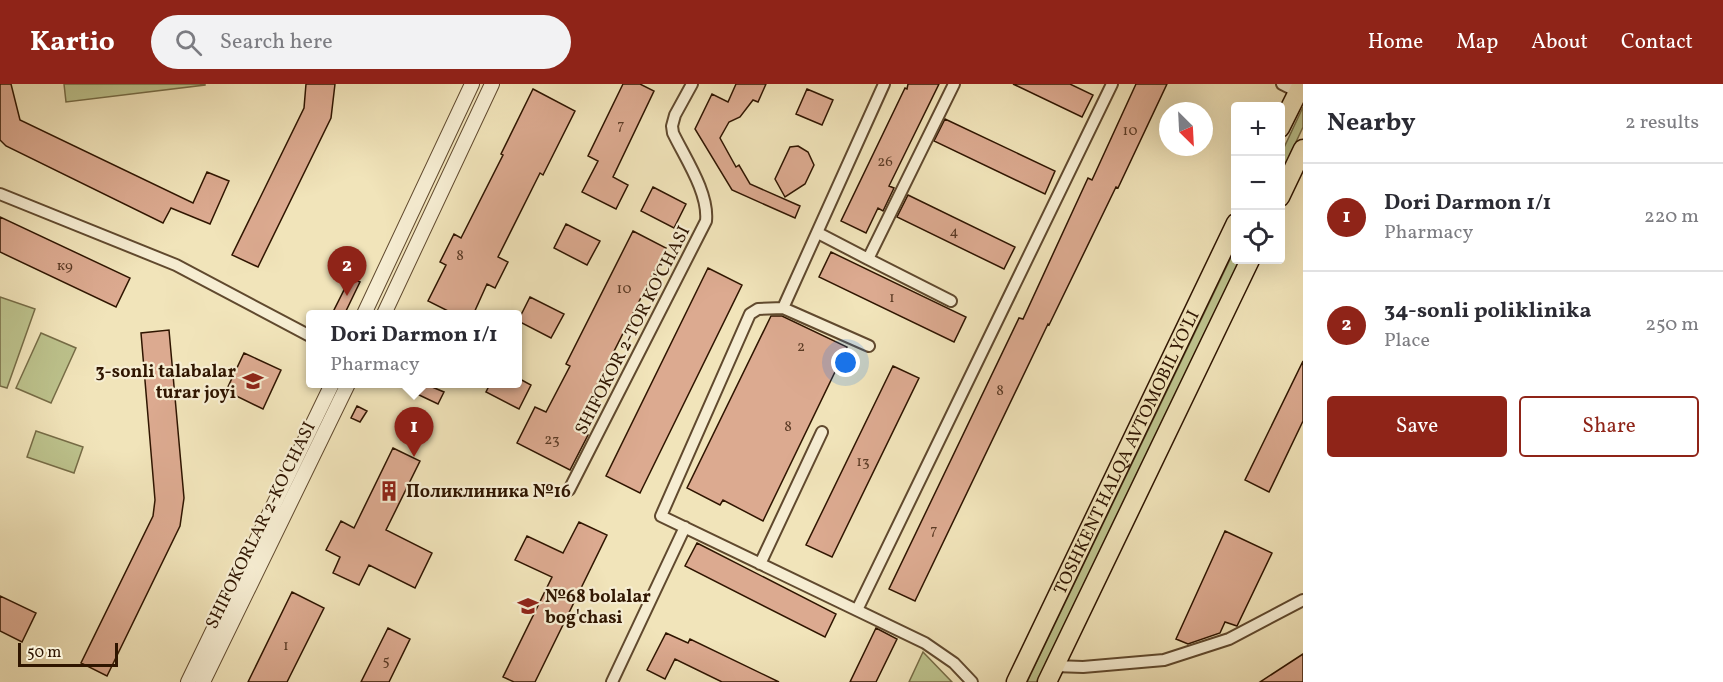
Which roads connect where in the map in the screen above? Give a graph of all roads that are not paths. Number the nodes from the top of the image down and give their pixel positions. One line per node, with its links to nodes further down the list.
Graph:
1 (472, 84): 18 (street)
2 (492, 84): 19 (street)
3 (692, 84): 25 (street, SHIFOKOR 2-TOR KO'CHASI)
4 (884, 84): 13 (street)
5 (954, 84): 14 (street)
6 (1112, 84): 29 (street)
7 (1294, 87): 8 (highway)
8 (1285, 115)
9 (1303, 149): 10 (highway)
10 (1285, 187)
11 (0, 195): 20 (street)
12 (1231, 233): 35 (highway, TOSHKENT HALQA AVTOMOBIL YO'LI)
13 (818, 234): 14 (street); 17 (street)
14 (868, 259): 16 (street)
15 (1248, 264): 30 (highway, TOSHKENT HALQA AVTOMOBIL YO'LI)
16 (951, 301)
17 (783, 309): 21 (street); 26 (street)
18 (366, 310)
19 (386, 310)
20 (306, 334)
21 (869, 346)
22 (330, 388): 31 (street, SHIFOKORLAR 2-KO'CHASI)
23 (346, 388): 32 (street, SHIFOKORLAR 2-KO'CHASI)
24 (822, 432): 27 (street)
25 (569, 490)
26 (685, 527): 27 (street); 33 (street)
27 (760, 564): 29 (street)
28 (1303, 600): 30 (street)
29 (857, 610): 34 (street)
30 (1051, 674)
31 (188, 682)
32 (203, 682)
33 (612, 682)
34 (972, 682)
35 (1016, 682)

